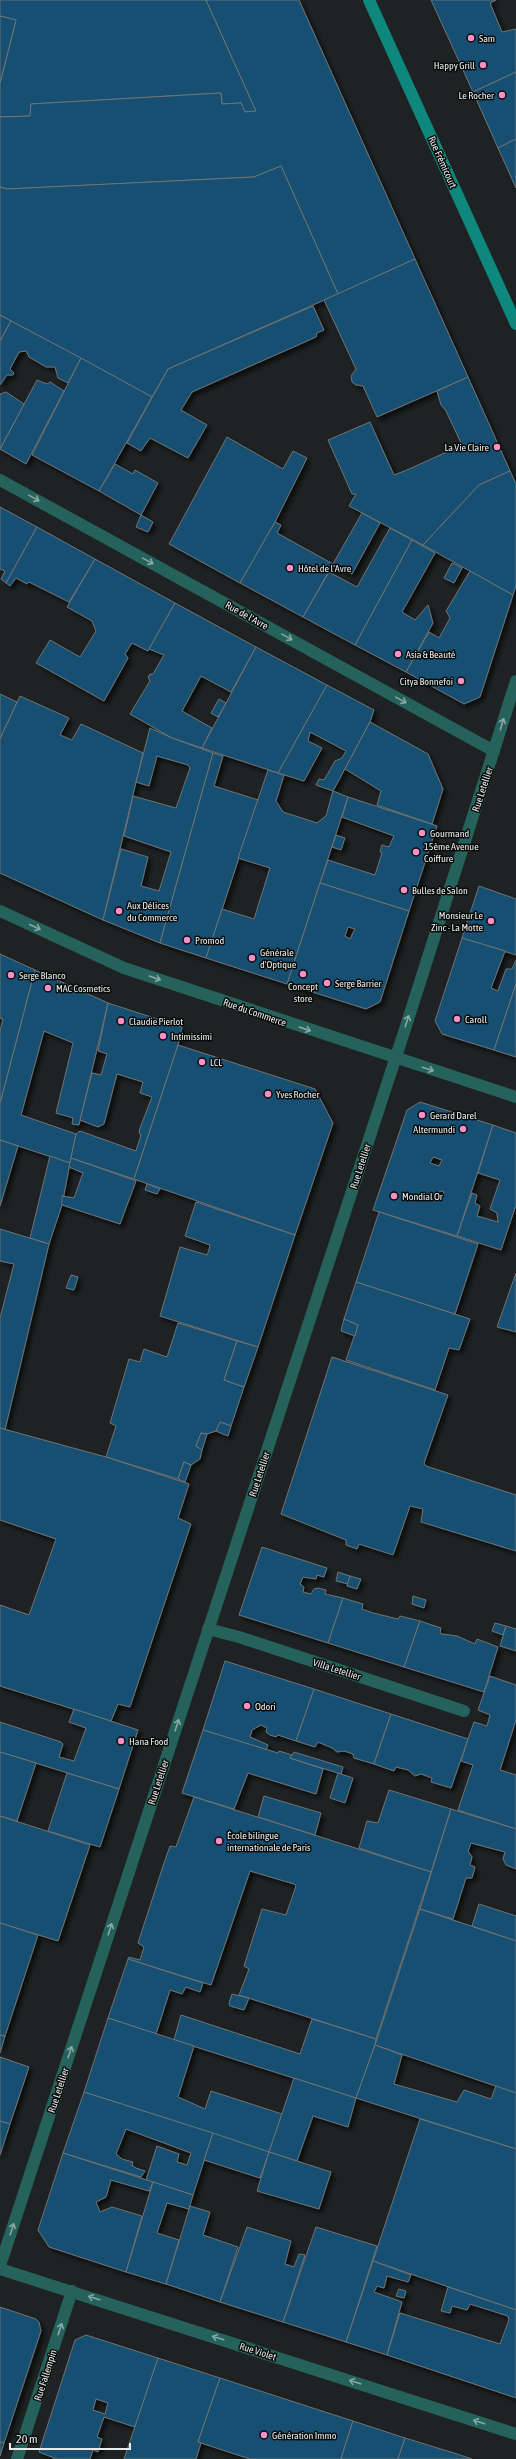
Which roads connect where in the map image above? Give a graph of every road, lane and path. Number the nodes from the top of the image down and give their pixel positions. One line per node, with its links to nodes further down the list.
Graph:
1 (369, 0): 2 (main road, Rue Frémicourt)
2 (516, 324)
3 (0, 480): 5 (street, Rue de l'Avre, one-way to 5)
4 (516, 681): 5 (street, Rue Letellier, one-way to 4)
5 (494, 751): 7 (street, Rue Letellier, one-way to 5)
6 (0, 911): 7 (street, Rue du Commerce, one-way to 7)
7 (395, 1058): 8 (street, Rue du Commerce, one-way to 8); 9 (street, Rue Letellier)
8 (516, 1096)
9 (208, 1629): 10 (street, Villa Letellier); 11 (street, Rue Letellier, one-way to 9)
10 (464, 1711)
11 (0, 2267): 12 (street, Rue Violet)
12 (72, 2291): 13 (street, Rue Violet, one-way to 12); 14 (street, Rue Fallempin, one-way to 12)
13 (516, 2434)
14 (17, 2459)

